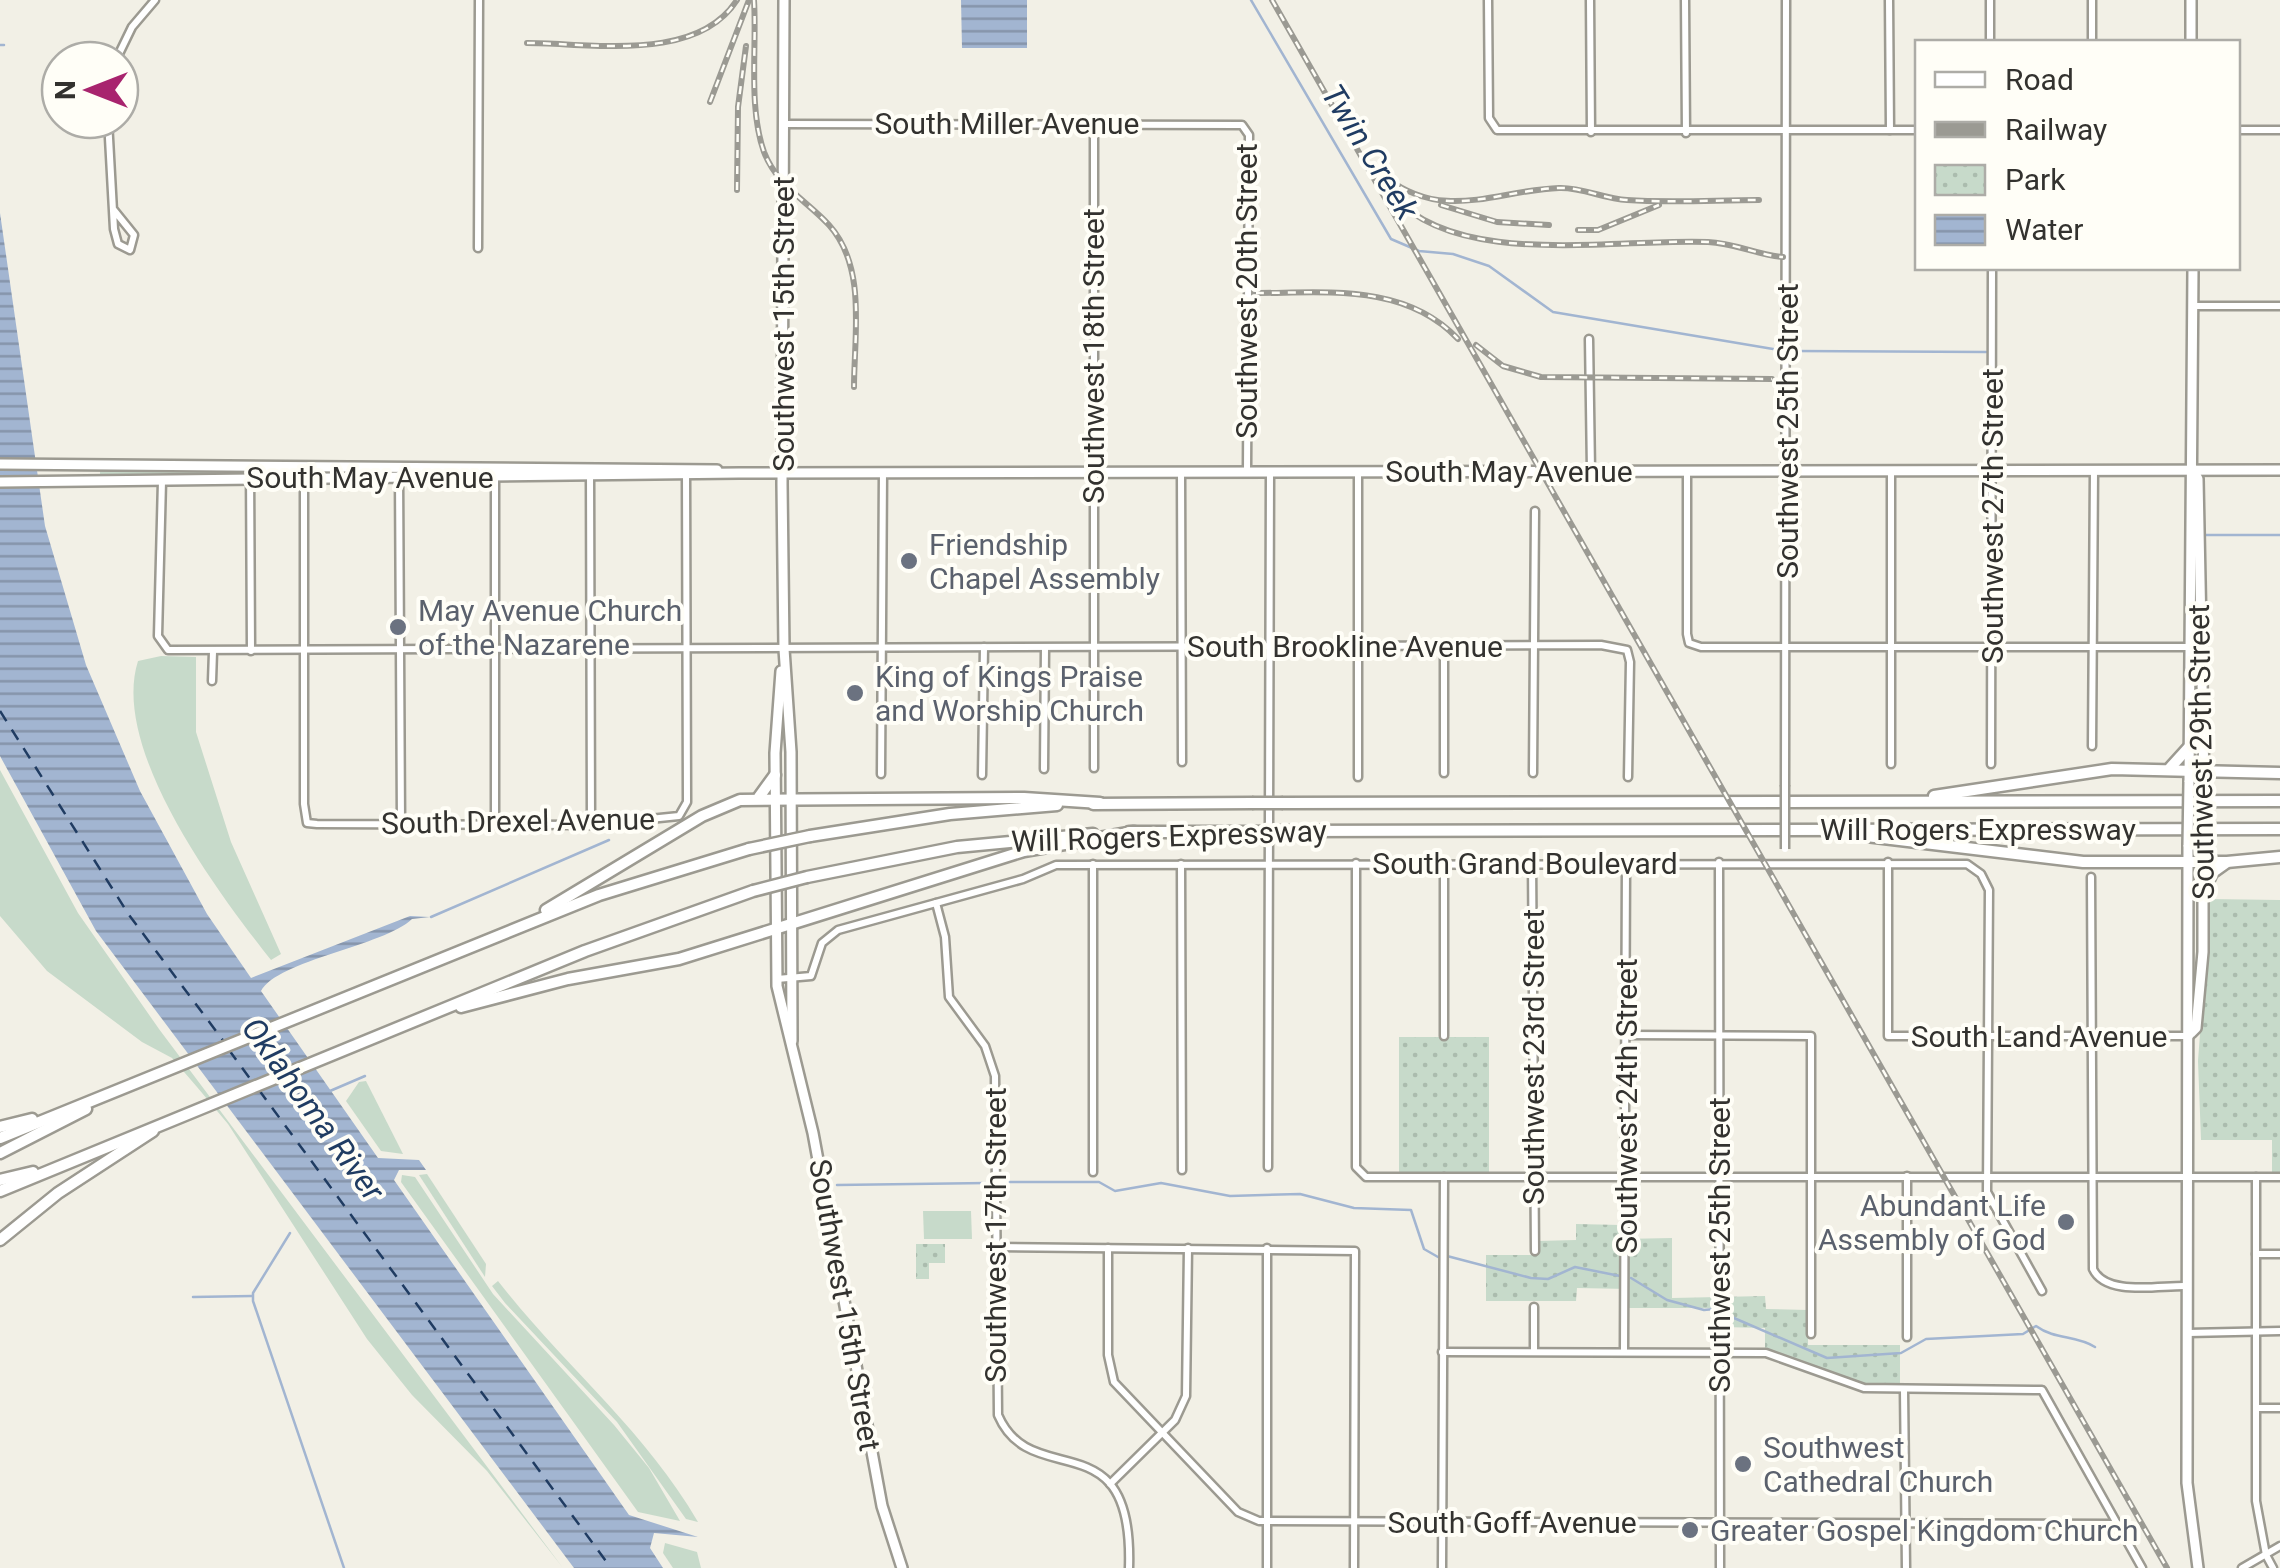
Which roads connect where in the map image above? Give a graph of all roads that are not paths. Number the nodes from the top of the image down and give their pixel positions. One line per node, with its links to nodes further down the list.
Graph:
1 (156, 0): 12 (street)
2 (479, 0): 28 (street)
3 (784, 0): 17 (main road, Southwest 15th Street)
4 (1488, 0): 23 (street)
5 (1590, 0): 23 (street)
6 (1685, 0): 24 (street)
7 (1786, 0): 25 (street, Southwest 25th Street)
8 (1889, 0): 19 (street)
9 (1990, 0): 13 (street)
10 (2092, 0): 14 (street)
11 (2191, 0): 15 (main road)
12 (126, 40)
13 (1990, 40)
14 (2092, 40)
15 (2191, 40)
16 (1229, 123): 18 (street, South Miller Avenue); 43 (street, Southwest 20th Street)
17 (784, 124): 18 (street, South Miller Avenue); 48 (main road, Southwest 15th Street)
18 (1094, 125): 50 (street, Southwest 18th Street)
19 (1890, 130): 20 (street); 25 (street)
20 (1915, 130)
21 (2240, 130): 22 (street)
22 (2280, 130)
23 (1591, 132): 24 (street)
24 (1686, 132): 25 (street)
25 (1786, 132): 38 (street, Southwest 25th Street)
26 (109, 140): 27 (street)
27 (113, 209): 27 (street)
28 (478, 248)
29 (1992, 270): 39 (street, Southwest 27th Street)
30 (2192, 270): 31 (main road, Southwest 29th Street)
31 (2193, 306): 32 (street); 36 (main road, Southwest 29th Street)
32 (2280, 306)
33 (1589, 338): 46 (street)
34 (0, 464): 51 (main road, South May Avenue)
35 (1891, 469): 38 (main road, South May Avenue); 39 (main road, South May Avenue); 63 (street)
36 (2194, 469): 40 (main road, South May Avenue); 41 (main road, South May Avenue); 69 (main road, Southwest 29th Street); 70 (main road, Southwest 29th Street)
37 (1688, 470): 38 (main road, South May Avenue); 46 (main road, South May Avenue); 62 (street)
38 (1788, 470): 62 (street, Southwest 25th Street)
39 (1994, 470): 40 (main road, South May Avenue); 59 (street, Southwest 27th Street)
40 (2094, 470): 64 (street)
41 (2280, 470)
42 (1181, 471): 43 (main road, South May Avenue); 50 (main road, South May Avenue); 68 (street)
43 (1247, 471): 44 (main road, South May Avenue)
44 (1270, 471): 45 (main road, South May Avenue); 61 (street, Southwest 20th Street)
45 (1358, 471): 46 (main road, South May Avenue); 76 (street)
46 (1590, 471)
47 (686, 472): 48 (main road, South May Avenue); 55 (main road, South May Avenue); 78 (street)
48 (783, 472): 49 (main road, South May Avenue); 73 (main road, Southwest 15th Street)
49 (883, 472): 50 (main road, South May Avenue); 79 (street)
50 (1092, 472): 75 (street, Southwest 18th Street)
51 (250, 473): 52 (main road, South May Avenue); 56 (main road, South May Avenue); 80 (street)
52 (304, 473): 53 (main road, South May Avenue); 71 (street)
53 (399, 473): 54 (main road, South May Avenue); 72 (street)
54 (495, 473): 55 (main road, South May Avenue); 65 (street)
55 (590, 473): 66 (street)
56 (162, 481): 57 (main road, South May Avenue); 81 (street, South Brookline Avenue)
57 (0, 482)
58 (1535, 511): 60 (street)
59 (1992, 644): 63 (street); 64 (street); 91 (street, Southwest 27th Street)
60 (1535, 645): 77 (street, South Brookline Avenue); 97 (street); 104 (street, South Brookline Avenue)
61 (1270, 646): 68 (street, South Brookline Avenue); 76 (street, South Brookline Avenue); 130 (street, Southwest 20th Street)
62 (1787, 646): 63 (street); 121 (street, Southwest 25th Street, bridge)
63 (1890, 646): 90 (street)
64 (2092, 646): 69 (street); 85 (street)
65 (495, 647): 66 (street, South Brookline Avenue); 72 (street, South Brookline Avenue); 112 (street)
66 (590, 647): 78 (street, South Brookline Avenue); 113 (street)
67 (984, 647): 74 (street, South Brookline Avenue); 79 (street, South Brookline Avenue); 102 (street)
68 (1182, 647): 75 (street, South Brookline Avenue); 89 (street)
69 (2190, 647): 70 (street); 83 (main road, Southwest 29th Street)
70 (2204, 647): 84 (main road, Southwest 29th Street)
71 (304, 648): 72 (street, South Brookline Avenue); 80 (street, South Brookline Avenue); 111 (street, South Drexel Avenue)
72 (400, 648): 111 (street)
73 (784, 648): 78 (street, South Brookline Avenue); 79 (street, South Brookline Avenue); 87 (main road, Southwest 15th Street); 88 (main road, Southwest 15th Street)
74 (1044, 648): 75 (street, South Brookline Avenue); 95 (street)
75 (1092, 648): 92 (street, Southwest 18th Street)
76 (1358, 648): 77 (street, South Brookline Avenue); 103 (street)
77 (1444, 648): 98 (street)
78 (687, 649): 113 (street, South Drexel Avenue)
79 (884, 649): 100 (street)
80 (252, 650): 81 (street, South Brookline Avenue)
81 (212, 652): 82 (street)
82 (212, 681)
83 (2190, 711): 84 (main road); 86 (main road, Southwest 29th Street)
84 (2205, 711): 94 (main road, Southwest 29th Street)
85 (2092, 746)
86 (2189, 747): 93 (main road, Southwest 29th Street); 96 (highway)
87 (791, 752): 88 (main road); 105 (main road, Southwest 15th Street)
88 (775, 753): 101 (main road, Southwest 15th Street)
89 (1182, 762)
90 (1890, 764)
91 (1991, 764)
92 (1094, 768)
93 (2189, 768): 94 (highway); 96 (highway); 123 (main road, Southwest 29th Street, bridge)
94 (2204, 768): 99 (highway); 127 (main road, Southwest 29th Street, bridge)
95 (1044, 769)
96 (2167, 769): 109 (highway)
97 (1533, 772)
98 (1444, 773)
99 (2280, 773)
100 (881, 774)
101 (775, 775): 106 (main road, Southwest 15th Street); 107 (highway)
102 (982, 775)
103 (1358, 777)
104 (1628, 778)
105 (791, 797): 106 (highway); 110 (highway); 135 (main road, Southwest 15th Street)
106 (776, 798): 107 (highway); 136 (main road, Southwest 15th Street)
107 (753, 799): 134 (highway)
108 (2280, 801): 109 (highway, Will Rogers Expressway)
109 (1859, 802): 110 (highway, Will Rogers Expressway, bridge)
110 (1100, 803): 134 (highway, Will Rogers Expressway, bridge)
111 (401, 824): 112 (street, South Drexel Avenue)
112 (495, 825): 113 (street, South Drexel Avenue)
113 (591, 825)
114 (2280, 829): 115 (highway, Will Rogers Expressway)
115 (1828, 830): 116 (highway, Will Rogers Expressway, bridge); 123 (highway)
116 (1134, 832): 135 (highway); 139 (highway, Will Rogers Expressway, bridge)
117 (2280, 857): 124 (highway)
118 (1532, 862): 119 (street, South Grand Boulevard); 126 (street, South Grand Boulevard); 163 (street, Southwest 23rd Street)
119 (1626, 862): 120 (street, South Grand Boulevard); 141 (street, Southwest 24th Street)
120 (1719, 862): 121 (street, South Grand Boulevard); 144 (street, Southwest 25th Street)
121 (1785, 862): 122 (street, South Grand Boulevard)
122 (1888, 862): 145 (street, South Grand Boulevard); 145 (street, South Land Avenue)
123 (2188, 862): 127 (highway); 142 (main road, Southwest 29th Street)
124 (2227, 862): 127 (highway); 132 (highway)
125 (1356, 863): 126 (street, South Grand Boulevard); 130 (street, South Grand Boulevard); 162 (street)
126 (1444, 863): 143 (street)
127 (2204, 863): 132 (main road, Southwest 29th Street)
128 (1092, 864): 129 (street, South Grand Boulevard); 133 (street, South Grand Boulevard); 156 (street)
129 (1181, 864): 130 (street, South Grand Boulevard); 155 (street)
130 (1268, 864): 154 (street, Southwest 20th Street)
131 (2091, 877): 140 (street)
132 (2203, 892): 142 (main road, Southwest 29th Street)
133 (936, 902): 138 (street, South Grand Boulevard); 171 (street, Southwest 17th Street)
134 (525, 924): 147 (highway, Will Rogers Expressway)
135 (790, 924): 136 (highway); 138 (main road, Southwest 15th Street)
136 (776, 929): 137 (main road, Southwest 15th Street); 139 (highway)
137 (777, 979): 138 (street); 146 (main road, Southwest 15th Street)
138 (792, 979): 146 (main road, Southwest 15th Street)
139 (417, 1020): 149 (highway, Will Rogers Expressway)
140 (2091, 1034): 142 (street, South Land Avenue); 145 (street, South Land Avenue); 164 (street)
141 (1627, 1035): 144 (street); 158 (street, Southwest 24th Street)
142 (2191, 1035): 165 (main road, Southwest 29th Street)
143 (1444, 1036)
144 (1719, 1036): 157 (street, Southwest 25th Street); 159 (street)
145 (1988, 1036): 161 (street)
146 (792, 1041): 203 (main road, Southwest 15th Street)
147 (126, 1087): 148 (highway, Will Rogers Expressway); 152 (highway)
148 (67, 1110): 150 (highway); 151 (highway, Will Rogers Expressway)
149 (170, 1119): 153 (highway, Will Rogers Expressway); 170 (highway)
150 (0, 1127)
151 (0, 1138)
152 (0, 1153)
153 (52, 1167): 168 (highway); 169 (highway, Will Rogers Expressway)
154 (1268, 1167)
155 (1182, 1170)
156 (1093, 1172)
157 (1719, 1175): 158 (street); 159 (street); 187 (street, Southwest 25th Street)
158 (1626, 1176): 163 (street); 186 (street, Southwest 24th Street)
159 (1812, 1176): 160 (street); 184 (street)
160 (1907, 1176): 161 (street); 185 (street)
161 (1988, 1176): 164 (street); 179 (street)
162 (1444, 1177): 163 (street); 189 (street)
163 (1534, 1177): 175 (street, Southwest 23rd Street)
164 (2091, 1177): 165 (street); 178 (street)
165 (2188, 1177): 166 (street); 178 (main road, Southwest 29th Street)
166 (2256, 1177): 167 (street); 176 (street)
167 (2280, 1177)
168 (0, 1180)
169 (0, 1191)
170 (0, 1240)
171 (996, 1248): 172 (street); 194 (street, Southwest 17th Street)
172 (1108, 1248): 173 (street); 193 (street)
173 (1188, 1248): 174 (street); 193 (street)
174 (1268, 1248): 195 (street); 196 (street)
175 (1535, 1251)
176 (2256, 1254): 177 (street); 182 (street)
177 (2280, 1254)
178 (2188, 1286): 183 (main road, Southwest 29th Street)
179 (2042, 1291)
180 (1534, 1306): 188 (street)
181 (2280, 1330): 182 (street)
182 (2257, 1331): 183 (street); 191 (street)
183 (2188, 1333): 211 (main road, Southwest 29th Street)
184 (1811, 1334)
185 (1907, 1337)
186 (1624, 1350): 187 (street); 188 (street)
187 (1719, 1350): 190 (street); 198 (street, Southwest 25th Street)
188 (1534, 1351): 189 (street)
189 (1442, 1352): 197 (street)
190 (1904, 1390): 199 (street); 200 (street)
191 (2257, 1408): 192 (street); 202 (street)
192 (2280, 1408)
193 (1161, 1434): 194 (street); 195 (street)
194 (1110, 1484): 204 (street)
195 (1267, 1521): 196 (street, South Goff Avenue); 205 (street)
196 (1354, 1521): 197 (street, South Goff Avenue); 206 (street)
197 (1442, 1523): 198 (street, South Goff Avenue); 207 (street)
198 (1720, 1523): 199 (street, South Goff Avenue); 208 (street, Southwest 25th Street)
199 (1906, 1524): 200 (street, South Goff Avenue); 209 (street)
200 (2118, 1524): 210 (street)
201 (2280, 1546): 202 (street)
202 (2266, 1555): 212 (street); 213 (street)
203 (902, 1568)
204 (1129, 1568)
205 (1267, 1568)
206 (1354, 1568)
207 (1442, 1568)
208 (1720, 1568)
209 (1906, 1568)
210 (2142, 1568)
211 (2195, 1568)
212 (2242, 1568)
213 (2273, 1568)

